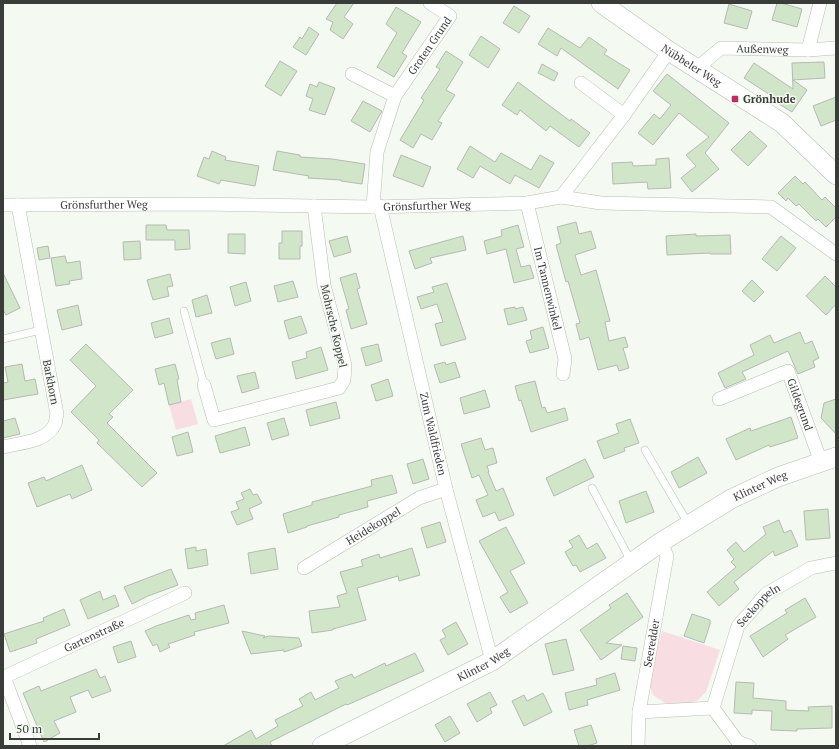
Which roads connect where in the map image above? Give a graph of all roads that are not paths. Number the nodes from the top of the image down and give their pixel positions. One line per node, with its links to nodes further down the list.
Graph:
1 (430, 3): 10 (street, Groten Grund)
2 (601, 3): 6 (street, Nübbeler Weg)
3 (820, 3): 5 (street)
4 (836, 48): 5 (street, Außenweg)
5 (808, 50): 7 (street, Außenweg)
6 (669, 51): 7 (street, Nübbeler Weg); 11 (street)
7 (696, 69): 12 (street, Nübbeler Weg)
8 (352, 74): 10 (street)
9 (581, 82): 11 (street)
10 (395, 96): 18 (street, Groten Grund)
11 (624, 115): 13 (street)
12 (836, 175)
13 (561, 197): 14 (street, Grönsfurther Weg); 19 (street, Grönsfurther Weg)
14 (527, 203): 18 (street, Grönsfurther Weg); 23 (street, Im Tannenwinkel)
15 (3, 205): 16 (street, Grönsfurther Weg)
16 (18, 205): 17 (street, Grönsfurther Weg); 21 (street, Barkhorn)
17 (314, 206): 18 (street, Grönsfurther Weg); 24 (street, Mohrsche Koppel)
18 (377, 207): 30 (street, Zum Waldfrieden)
19 (836, 254)
20 (184, 311): 24 (lane)
21 (41, 330): 22 (lane); 26 (street, Barkhorn)
22 (3, 339)
23 (563, 374)
24 (204, 385)
25 (719, 399): 28 (street, Gildegrund)
26 (3, 447)
27 (645, 450): 31 (lane)
28 (828, 459): 31 (street, Klinter Weg)
29 (592, 488): 33 (lane)
30 (446, 489): 35 (street, Heidekoppel); 37 (street, Zum Waldfrieden)
31 (689, 525): 32 (street, Klinter Weg)
32 (661, 542): 33 (street, Klinter Weg); 40 (street, Seeredder)
33 (632, 563): 37 (street, Klinter Weg)
34 (836, 563): 39 (street, Seekoppeln)
35 (304, 568)
36 (185, 592): 38 (street, Gartenstraße)
37 (492, 661): 42 (street, Klinter Weg)
38 (3, 677): 41 (street, Gartenstraße)
39 (713, 708): 40 (street); 44 (street)
40 (639, 712): 43 (street, Seeredder)
41 (30, 746)
42 (322, 746)
43 (638, 746)
44 (748, 746)

